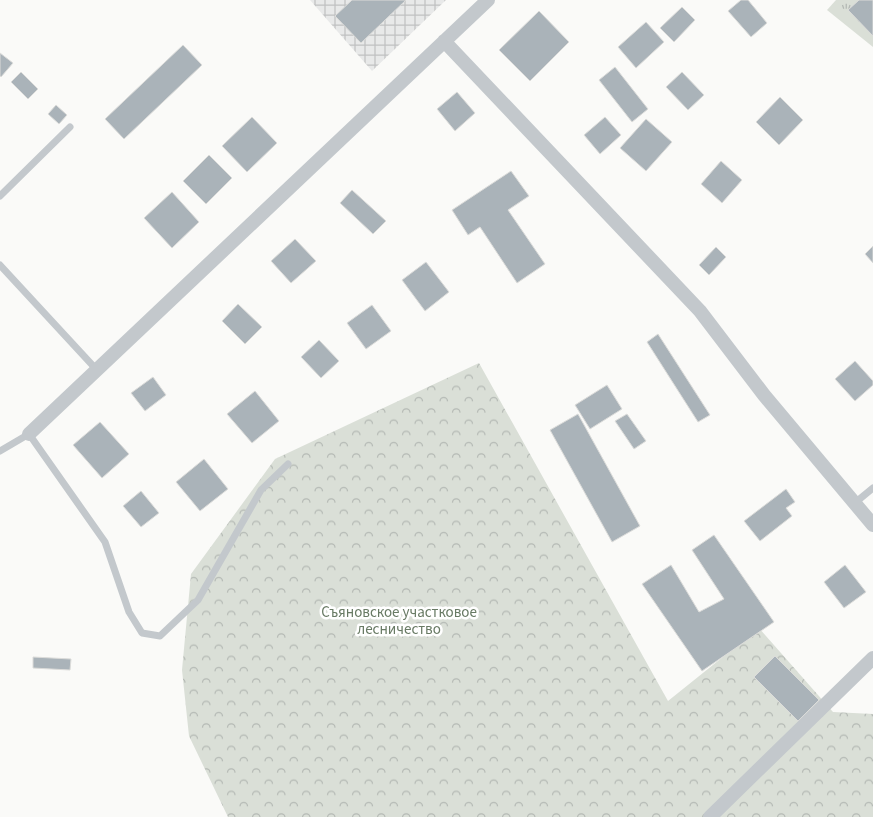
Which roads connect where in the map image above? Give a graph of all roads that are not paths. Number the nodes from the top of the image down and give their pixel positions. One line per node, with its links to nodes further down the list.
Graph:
1 (488, 0): 2 (street)
2 (444, 41): 6 (street); 11 (street)
3 (70, 127): 4 (lane)
4 (0, 196)
5 (0, 265): 6 (lane)
6 (97, 370): 7 (street)
7 (29, 434): 8 (lane); 9 (lane)
8 (0, 451)
9 (288, 464)
10 (873, 488): 11 (lane)
11 (856, 502): 12 (street)
12 (873, 525)
13 (873, 658): 14 (street)
14 (710, 817)

